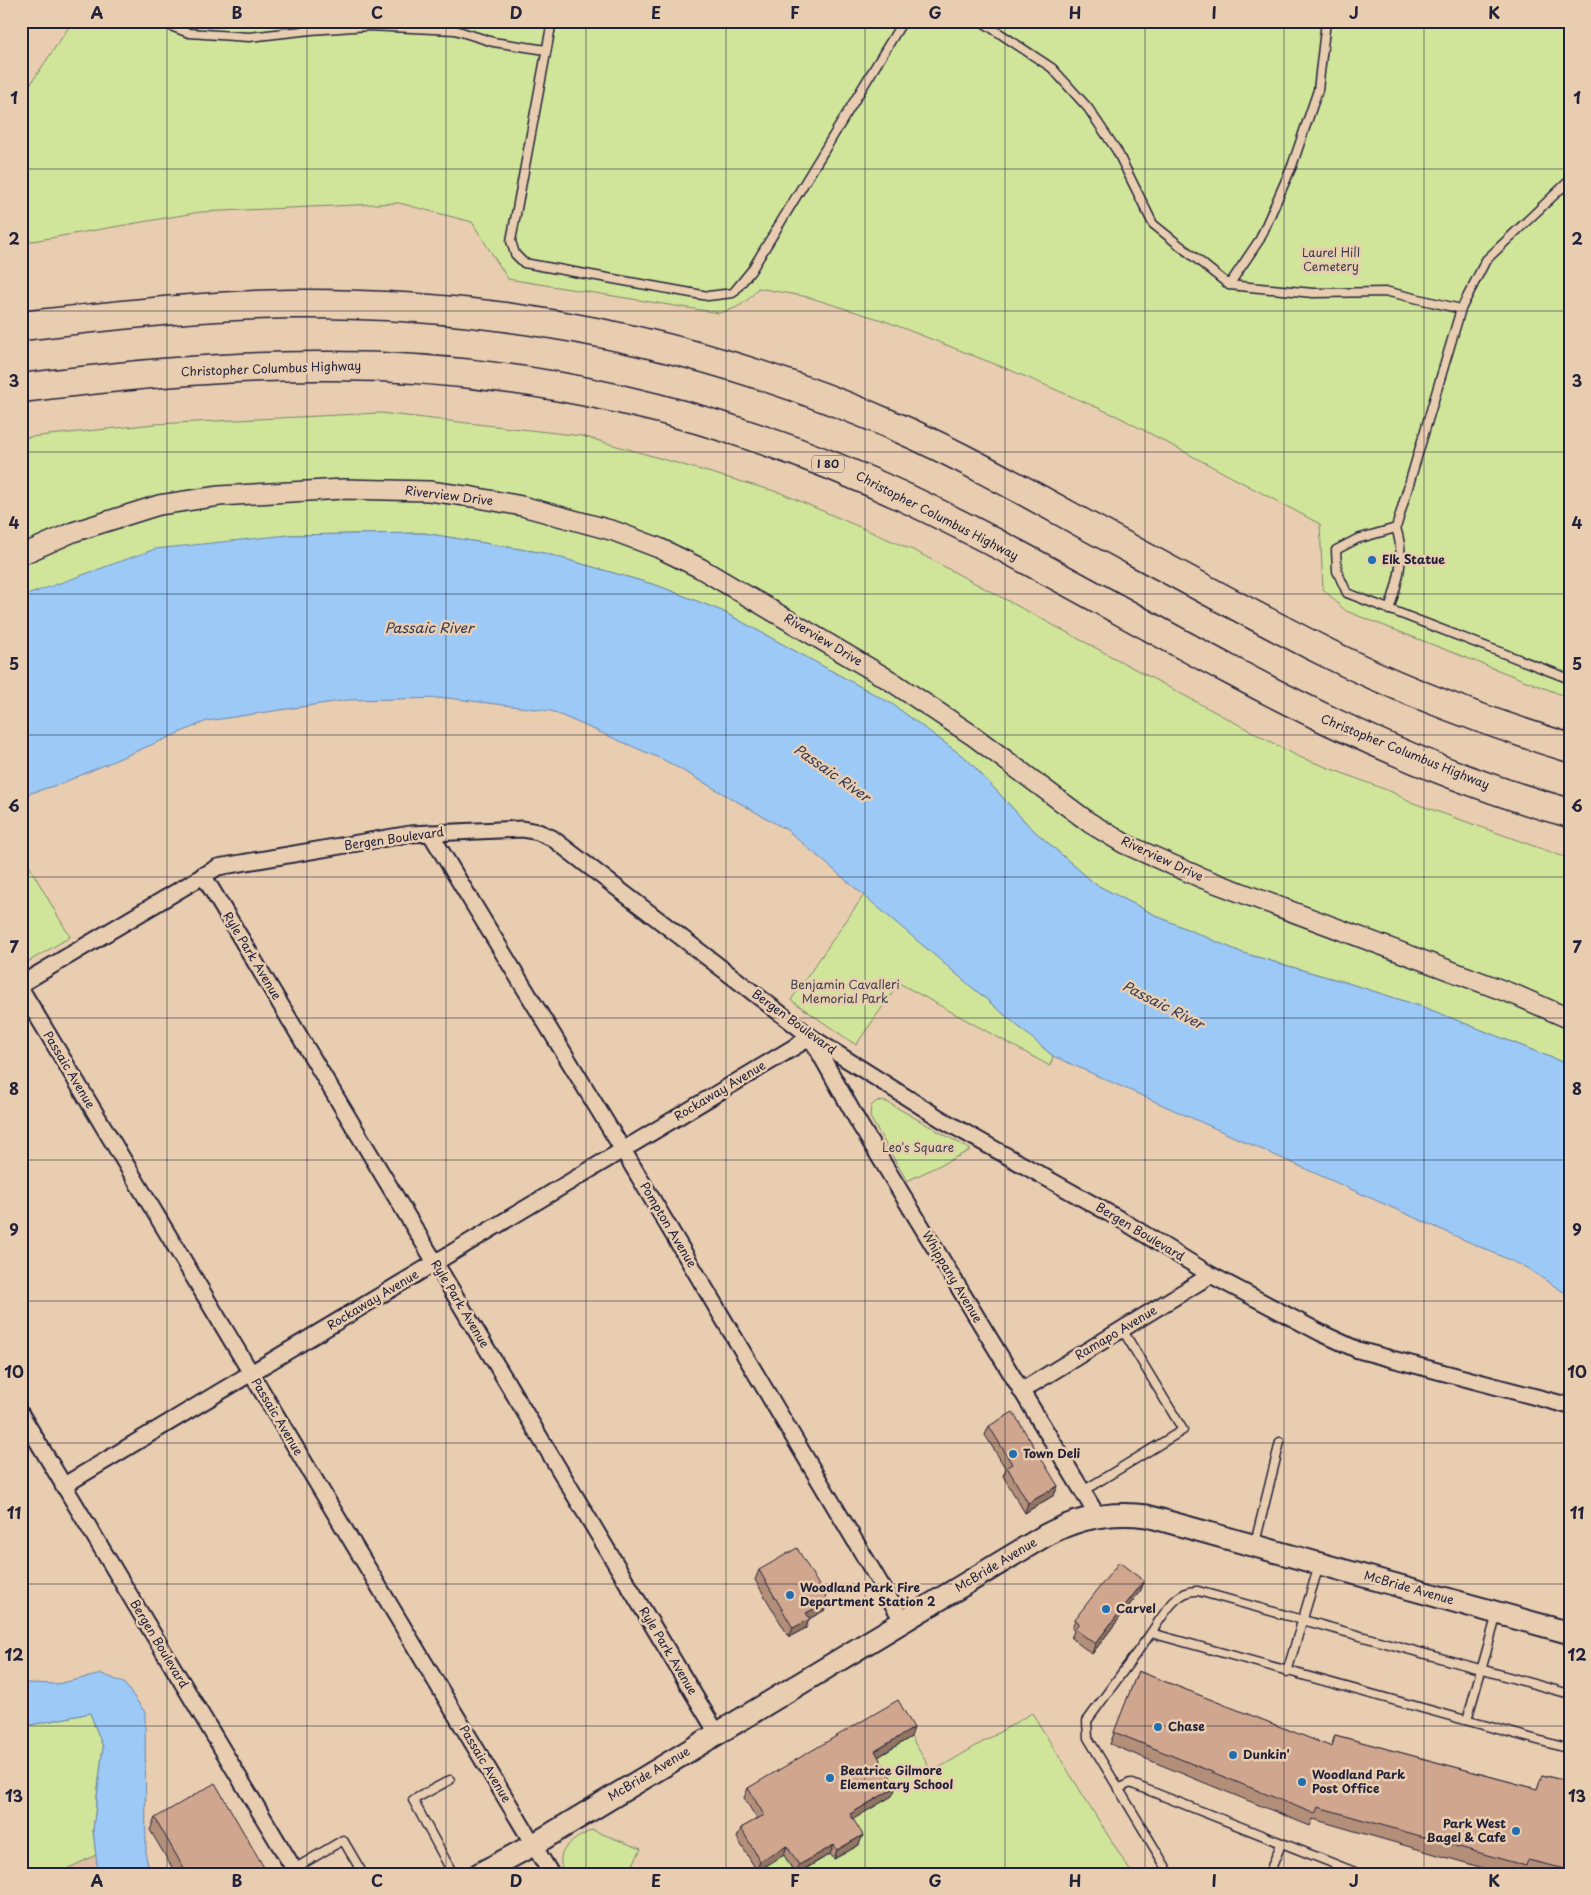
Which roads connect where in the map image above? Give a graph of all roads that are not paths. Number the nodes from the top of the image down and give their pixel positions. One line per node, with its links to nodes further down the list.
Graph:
1 (158, 21): 6 (lane)
2 (552, 21): 6 (lane)
3 (903, 21): 6 (lane)
4 (981, 21): 8 (lane)
5 (1326, 21): 8 (lane)
6 (546, 50)
7 (1570, 180): 9 (lane)
8 (1230, 285): 9 (lane)
9 (1461, 309): 12 (lane)
10 (21, 326): 16 (highway)
11 (21, 388): 17 (highway, Christopher Columbus Highway / I 80)
12 (1396, 528): 14 (lane); 14 (lane)
13 (21, 555): 22 (street, Riverview Drive)
14 (1389, 610): 15 (lane)
15 (1570, 679)
16 (1570, 748)
17 (1570, 812)
18 (430, 832): 19 (street, Bergen Boulevard); 23 (street, Bergen Boulevard); 24 (street, Pompton Avenue)
19 (203, 874): 20 (street, Bergen Boulevard); 25 (street, Ryle Park Avenue)
20 (21, 984)
21 (21, 990): 28 (street, Passaic Avenue)
22 (1570, 1020)
23 (811, 1037): 24 (street, Rockaway Avenue); 26 (street, Bergen Boulevard); 29 (street, Whippany Avenue)
24 (623, 1150): 25 (street, Rockaway Avenue); 39 (street, Pompton Avenue)
25 (435, 1262): 28 (street, Rockaway Avenue); 47 (street, Ryle Park Avenue)
26 (1211, 1275): 27 (street, Ramapo Avenue); 30 (street, Bergen Boulevard)
27 (1122, 1329): 29 (street, Ramapo Avenue); 34 (lane)
28 (251, 1373): 33 (street, Rockaway Avenue); 51 (street, Passaic Avenue)
29 (1021, 1391): 34 (street, Whippany Avenue)
30 (1570, 1406)
31 (21, 1414): 33 (street, Bergen Boulevard)
32 (1280, 1442): 36 (lane)
33 (63, 1486): 53 (street, Bergen Boulevard)
34 (1082, 1491): 35 (street, Whippany Avenue)
35 (1097, 1515): 36 (main road, McBride Avenue); 39 (main road, McBride Avenue)
36 (1254, 1545): 37 (main road, McBride Avenue)
37 (1320, 1563): 38 (main road, McBride Avenue); 40 (lane)
38 (1497, 1613): 42 (main road, McBride Avenue); 43 (lane)
39 (902, 1620): 47 (main road, McBride Avenue)
40 (1302, 1620): 41 (lane); 43 (lane); 44 (lane)
41 (1151, 1633): 44 (lane); 50 (lane)
42 (1570, 1633)
43 (1481, 1669): 45 (lane); 46 (lane)
44 (1287, 1672): 46 (lane)
45 (1570, 1694)
46 (1467, 1720): 48 (lane)
47 (718, 1733): 51 (main road, McBride Avenue)
48 (1570, 1749)
49 (450, 1780): 55 (lane)
50 (1118, 1789): 52 (lane); 58 (lane)
51 (533, 1844): 56 (main road, McBride Avenue); 57 (street, Passaic Avenue)
52 (1282, 1844): 59 (lane); 60 (lane)
53 (295, 1871): 54 (lane)
54 (363, 1874)
55 (453, 1874)
56 (479, 1874)
57 (551, 1874)
58 (1170, 1874)
59 (1269, 1874)
60 (1360, 1874)

